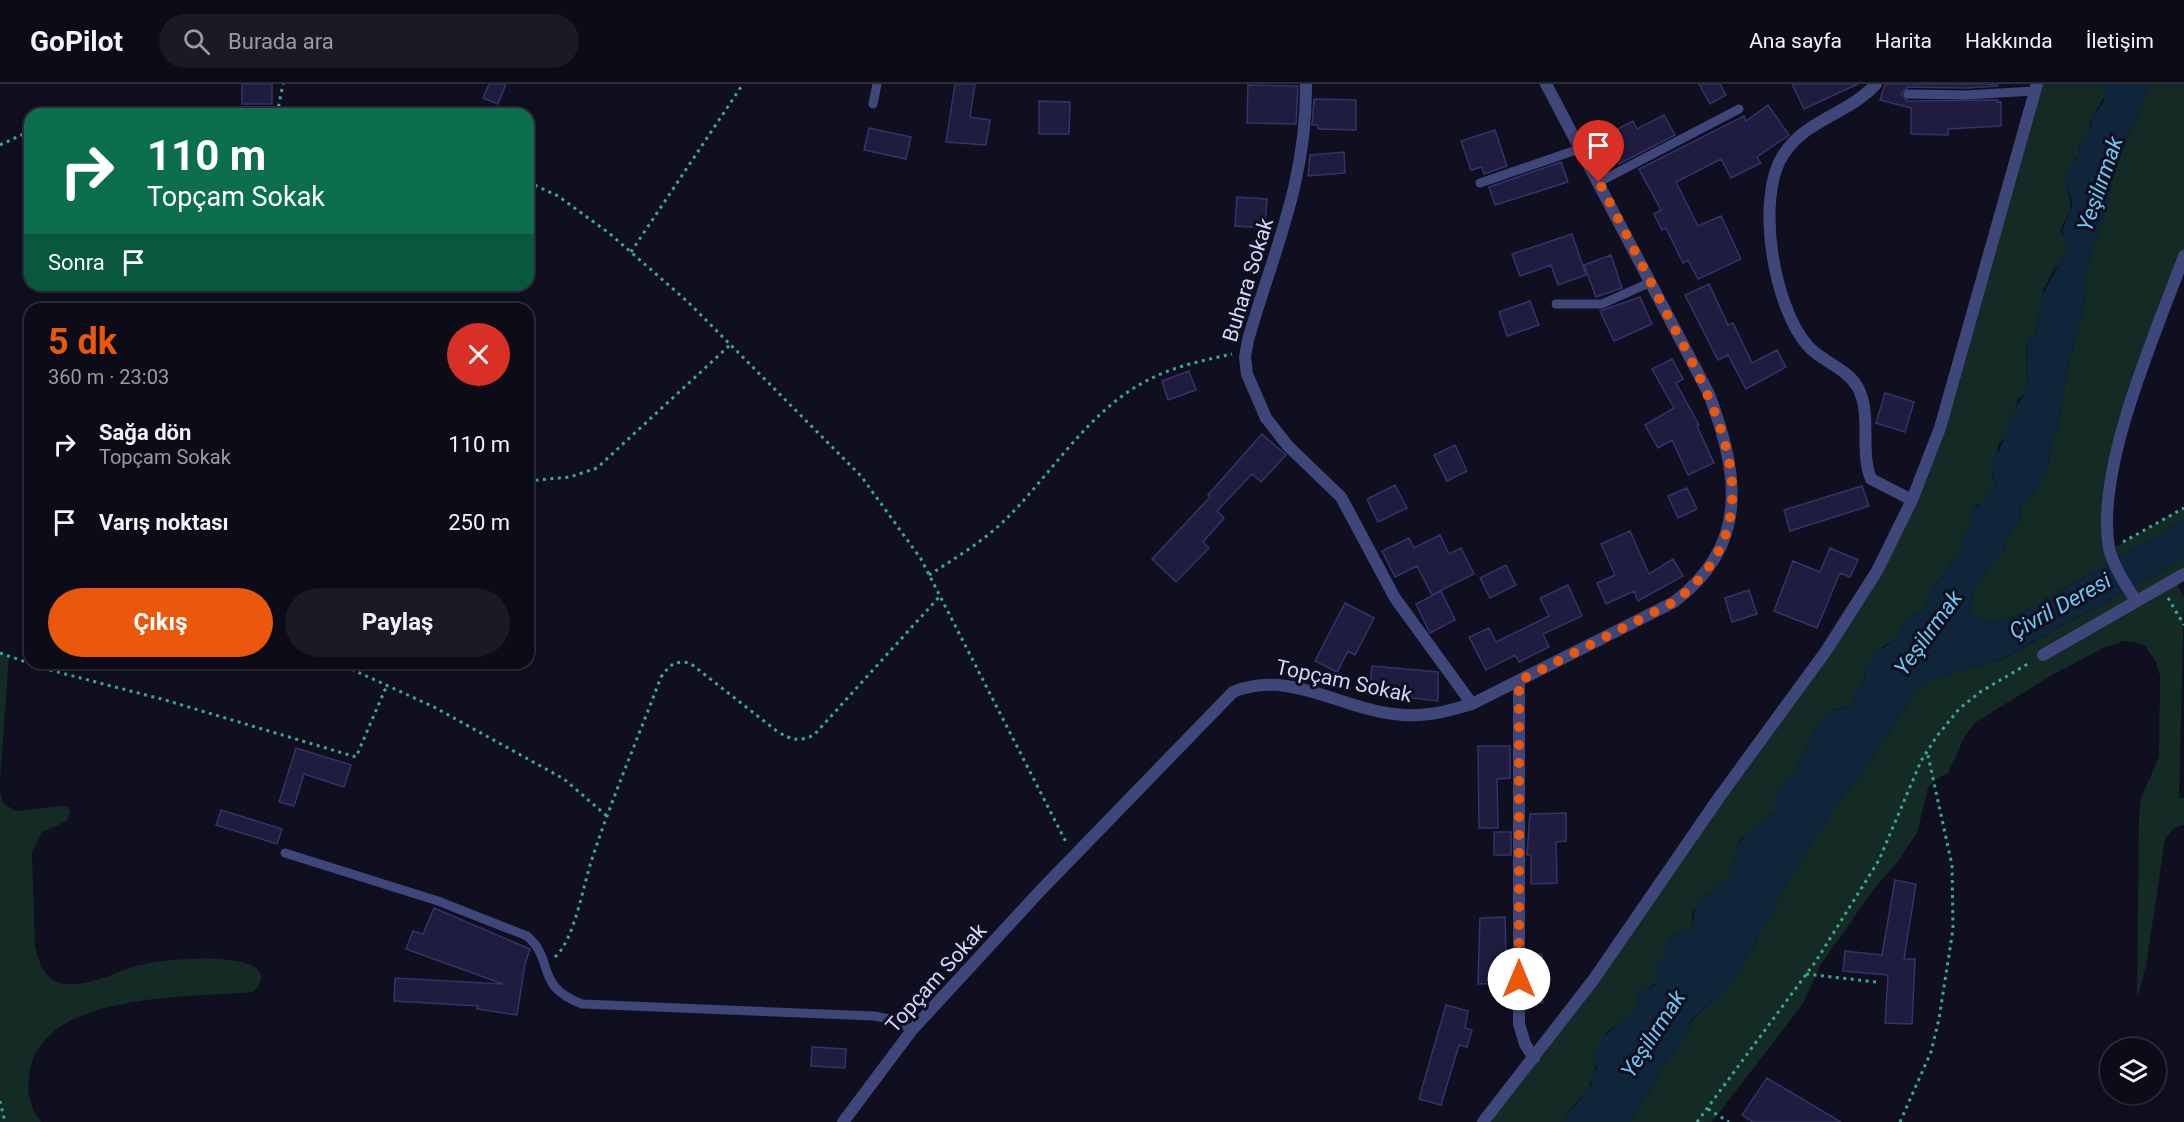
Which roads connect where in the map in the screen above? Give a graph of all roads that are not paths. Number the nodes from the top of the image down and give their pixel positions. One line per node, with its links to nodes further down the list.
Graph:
1 (877, 84): 7 (lane)
2 (1306, 84): 20 (street, Buhara Sokak)
3 (1546, 84): 9 (street, Topçam Sokak)
4 (1876, 84): 15 (street)
5 (2036, 88): 6 (lane); 15 (street)
6 (1908, 94)
7 (873, 104)
8 (1739, 109): 10 (lane)
9 (1581, 148): 10 (street, Topçam Sokak); 11 (lane)
10 (1599, 182): 13 (street, Topçam Sokak)
11 (1480, 183)
12 (2184, 256): 17 (street)
13 (1651, 282): 14 (lane); 19 (street, Topçam Sokak)
14 (1556, 304)
15 (1912, 500): 23 (street)
16 (2184, 574): 17 (street)
17 (2136, 601): 18 (street)
18 (2043, 655)
19 (1519, 681): 20 (street, Topçam Sokak); 23 (street)
20 (1472, 704): 22 (street, Topçam Sokak)
21 (285, 853): 22 (lane)
22 (912, 1030): 24 (street, Topçam Sokak)
23 (1534, 1058): 25 (street)
24 (843, 1122)
25 (1483, 1122)

